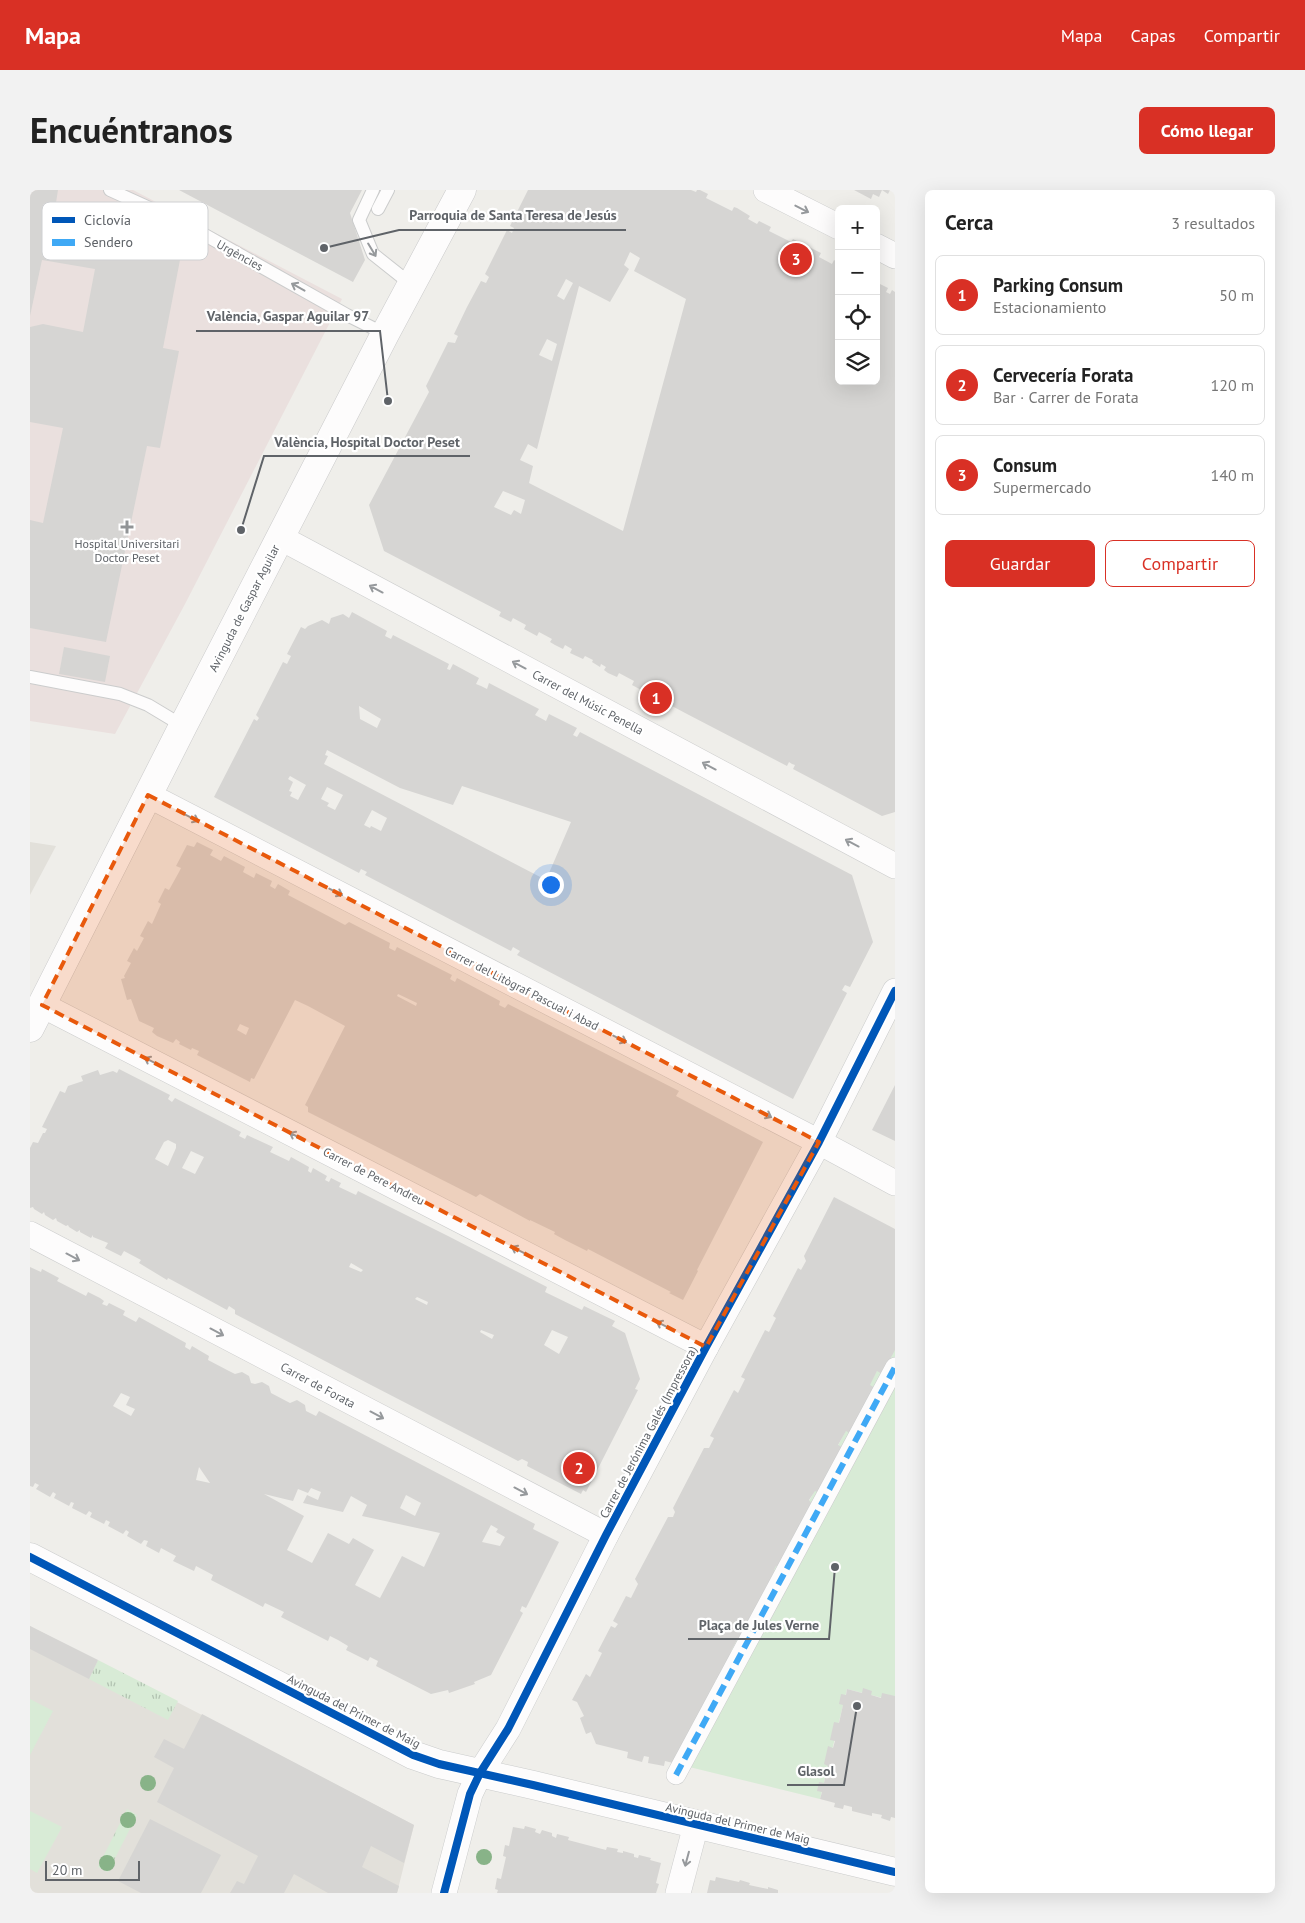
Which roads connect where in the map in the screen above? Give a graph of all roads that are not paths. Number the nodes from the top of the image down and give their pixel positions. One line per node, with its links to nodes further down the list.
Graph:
1 (110, 190): 6 (lane, Urgències, one-way to 1)
2 (373, 190): 10 (lane, one-way to 10)
3 (388, 190): 7 (lane)
4 (462, 190): 10 (main road, Avinguda de Gaspar Aguilar)
5 (766, 190): 8 (street, one-way to 8)
6 (136, 202)
7 (378, 209)
8 (835, 225)
9 (208, 237): 11 (lane, Urgències, one-way to 9)
10 (412, 285): 11 (main road, Avinguda de Gaspar Aguilar)
11 (385, 334): 12 (main road, Avinguda de Gaspar Aguilar)
12 (281, 538): 14 (main road, Avinguda de Gaspar Aguilar); 16 (street, Carrer del Músic Penella, one-way to 12)
13 (30, 677): 14 (lane)
14 (183, 726): 15 (main road, Avinguda de Gaspar Aguilar)
15 (148, 795): 18 (main road, Avinguda de Gaspar Aguilar); 19 (street, Carrer del Litògraf Pascual i Abad, one-way to 19)
16 (895, 866)
17 (895, 991): 19 (street, Carrer de Jerónima Galés (Impressora))
18 (36, 1017): 22 (street, Carrer de Pere Andreu, one-way to 18)
19 (819, 1142): 20 (street, Carrer del Litògraf Pascual i Abad); 22 (street, Carrer de Jerónima Galés (Impressora))
20 (895, 1183)
21 (30, 1234): 24 (street, Carrer de Forata, one-way to 24)
22 (706, 1347): 24 (street, Carrer de Jerónima Galés (Impressora))
23 (895, 1367): 27 (street)
24 (606, 1535): 26 (street, Carrer de Jerónima Galés (Impressora))
25 (30, 1557): 26 (main road, Avinguda del Primer de Maig)
26 (480, 1773): 28 (main road, Avinguda del Primer de Maig); 30 (street, Carrer de Jerónima Galés (Impressora))
27 (676, 1775)
28 (696, 1825): 29 (main road, Avinguda del Primer de Maig); 31 (street, one-way to 31)
29 (895, 1872)
30 (444, 1893)
31 (678, 1893)

